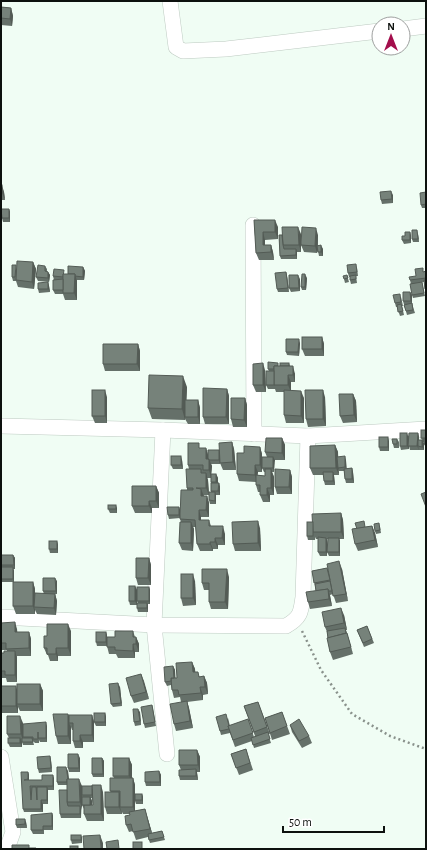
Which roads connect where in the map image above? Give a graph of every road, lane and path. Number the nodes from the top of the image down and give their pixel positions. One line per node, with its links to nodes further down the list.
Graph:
1 (170, 1): 4 (street)
2 (426, 26): 3 (street)
3 (411, 27)
4 (371, 32)
5 (253, 225): 9 (street)
6 (1, 426): 8 (street)
7 (426, 429): 10 (street)
8 (163, 430): 9 (street); 13 (street)
9 (254, 434): 10 (street)
10 (308, 436): 12 (street)
11 (1, 617): 13 (street)
12 (296, 620): 13 (street); 14 (path)
13 (154, 625): 15 (street)
14 (426, 749)
15 (167, 754)
16 (1, 757): 17 (street)
17 (7, 849)

